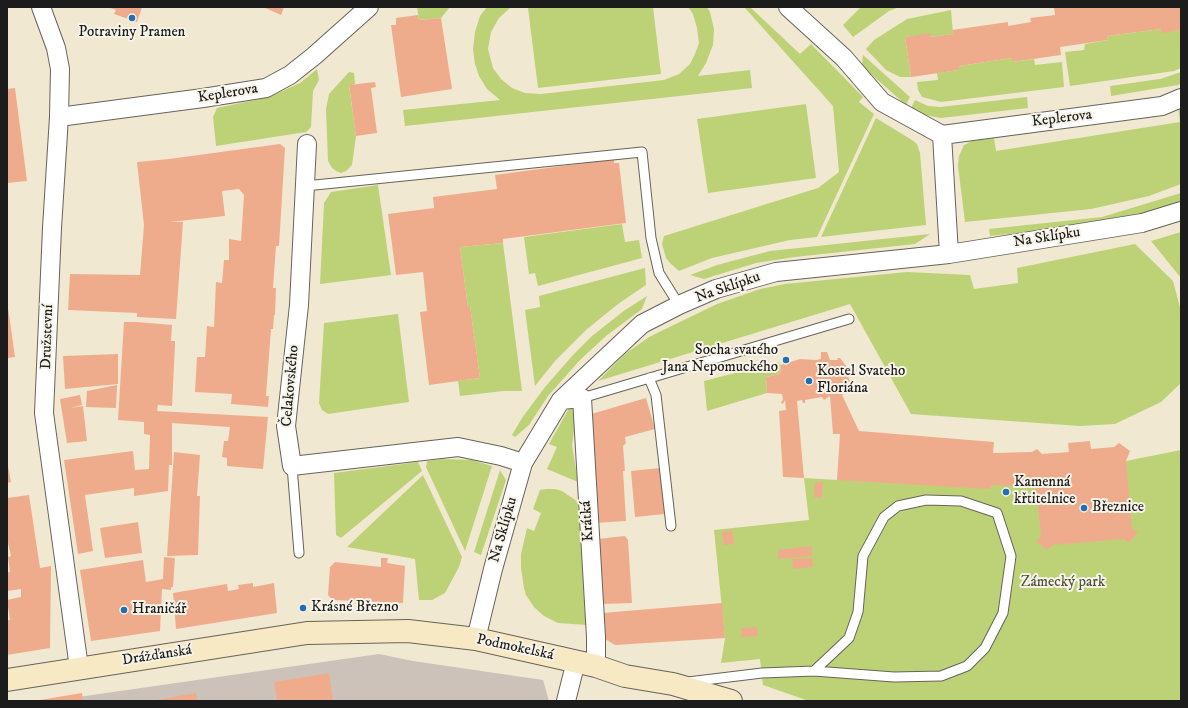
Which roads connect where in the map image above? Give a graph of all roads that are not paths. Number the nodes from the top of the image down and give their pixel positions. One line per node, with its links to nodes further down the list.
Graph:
1 (40, 7): 5 (street, Družstevní)
2 (369, 7): 5 (street, Keplerova)
3 (788, 7): 6 (street)
4 (1181, 98): 6 (street, Keplerova)
5 (59, 117): 23 (street, Družstevní)
6 (942, 135): 10 (street)
7 (307, 144): 8 (street, Čelakovského)
8 (305, 186): 11 (lane); 17 (street, Čelakovského)
9 (1181, 211): 10 (street, Na Sklípku)
10 (949, 254): 11 (street, Na Sklípku)
11 (679, 305): 15 (street, Na Sklípku)
12 (850, 319): 13 (lane)
13 (649, 378): 14 (lane); 18 (lane)
14 (582, 398): 15 (street); 22 (street, Krátká)
15 (560, 400): 16 (street, Na Sklípku)
16 (523, 463): 17 (street); 21 (street, Na Sklípku)
17 (292, 466): 19 (lane)
18 (671, 526)
19 (299, 553)
20 (307, 633): 21 (street, Podmokelská); 23 (street, Drážďanská)
21 (476, 639): 22 (street, Podmokelská)
22 (586, 664): 26 (street, Podmokelská); 28 (street, Krátká)
23 (79, 668): 25 (street, Drážďanská)
24 (814, 671): 24 (lane); 26 (lane)
25 (7, 680)
26 (673, 684): 27 (street, Podmokelská)
27 (722, 700)
28 (566, 701)

